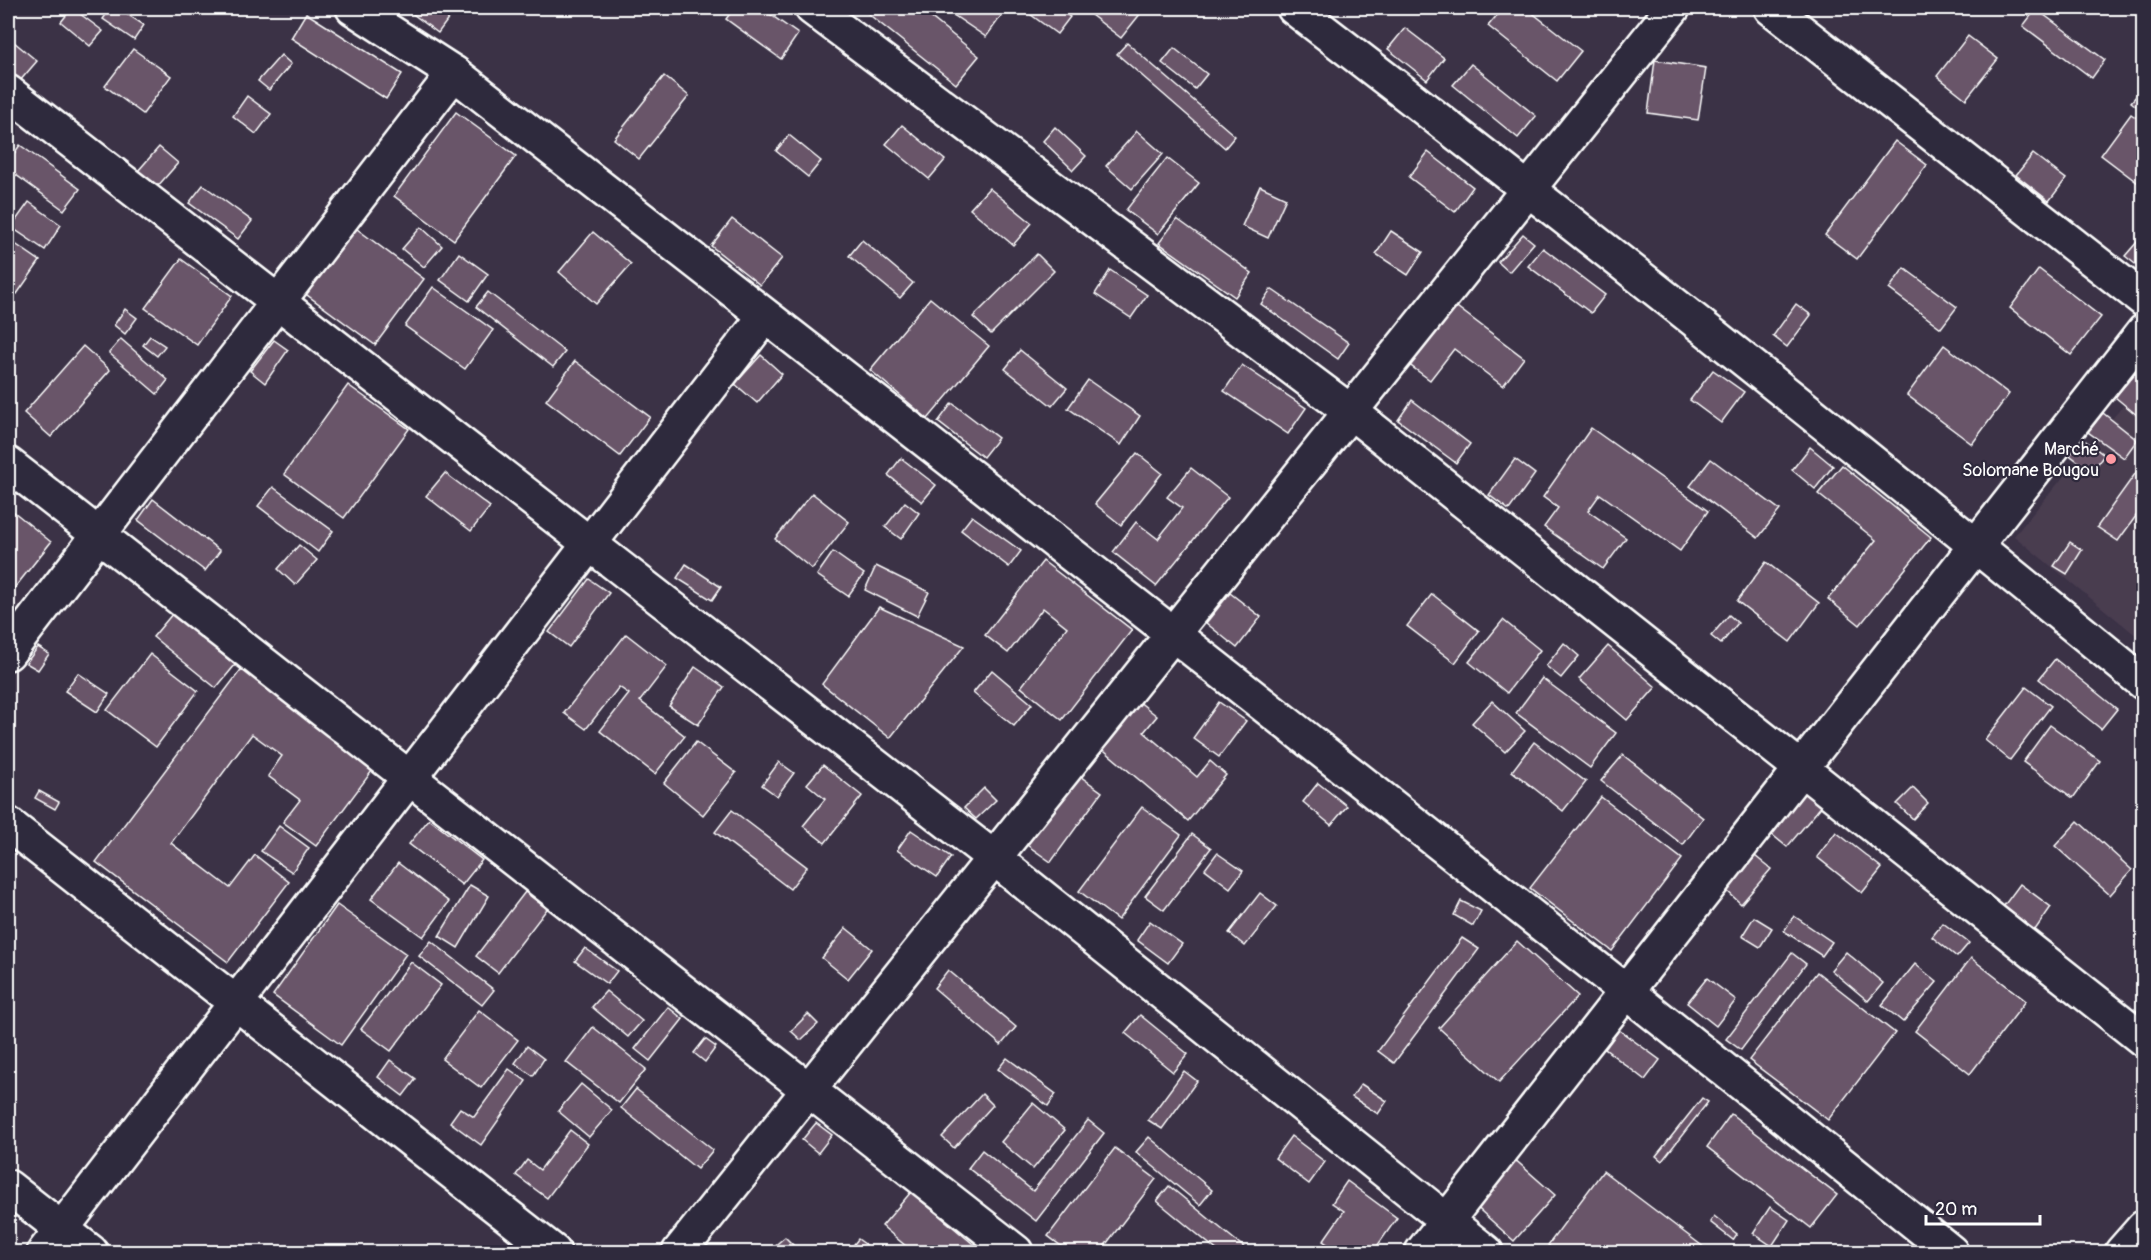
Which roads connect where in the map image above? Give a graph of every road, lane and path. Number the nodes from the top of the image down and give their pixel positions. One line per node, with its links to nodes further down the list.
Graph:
1 (353, 8): 6 (street)
2 (812, 8): 13 (street)
3 (1294, 8): 8 (street)
4 (1673, 8): 8 (street)
5 (1771, 8): 9 (street)
6 (454, 74): 10 (street); 11 (street)
7 (8, 92): 10 (street)
8 (1529, 188): 13 (street); 17 (street)
9 (2144, 300)
10 (278, 302): 15 (street); 16 (street)
11 (765, 316): 16 (street); 18 (street)
12 (2144, 331): 17 (street)
13 (1351, 412): 18 (street); 21 (street)
14 (8, 464): 15 (street)
15 (98, 535): 19 (street); 22 (street)
16 (590, 544): 22 (street); 24 (street)
17 (1976, 544): 20 (street); 21 (street)
18 (1173, 634): 24 (street); 25 (street)
19 (8, 653)
20 (2144, 683)
21 (1801, 768): 25 (street); 27 (street)
22 (409, 779): 26 (street); 28 (street)
23 (8, 824): 26 (street)
24 (994, 858): 28 (street); 30 (street)
25 (1626, 992): 30 (street); 39 (street)
26 (236, 1003): 32 (street); 34 (street)
27 (2144, 1040)
28 (808, 1090): 35 (street); 36 (street)
29 (8, 1187): 32 (street)
30 (1446, 1221): 37 (street); 38 (street)
31 (2144, 1227): 40 (street)
32 (53, 1241): 33 (street)
33 (92, 1252)
34 (554, 1252)
35 (679, 1252)
36 (1016, 1252)
37 (1422, 1252)
38 (1486, 1252)
39 (1951, 1252)
40 (2122, 1252)

